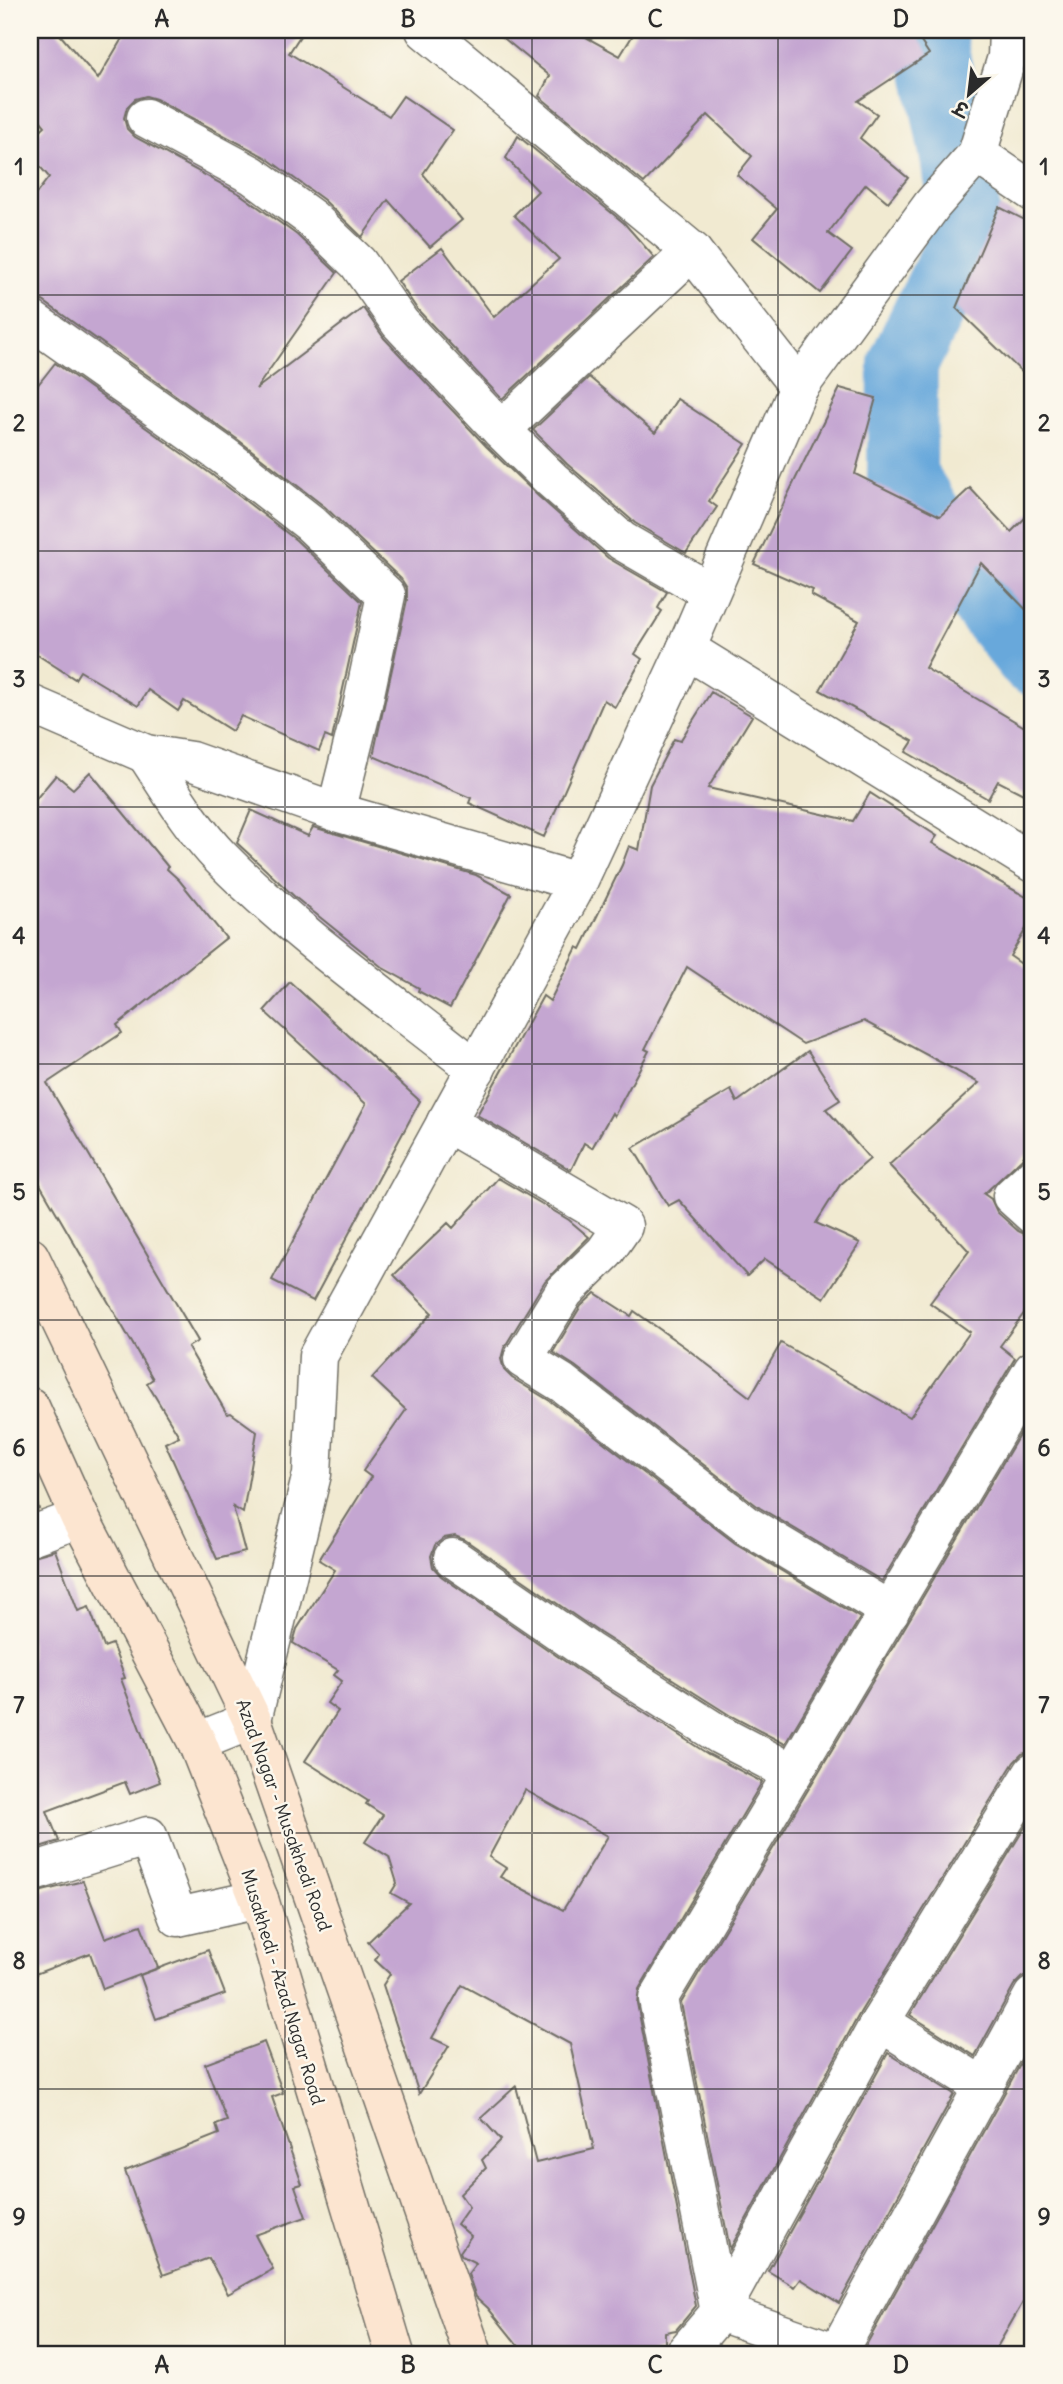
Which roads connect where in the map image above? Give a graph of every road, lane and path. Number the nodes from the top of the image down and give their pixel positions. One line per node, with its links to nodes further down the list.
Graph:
1 (425, 30): 7 (street)
2 (1008, 30): 3 (street); 5 (street)
3 (1033, 41)
4 (146, 118): 10 (street)
5 (974, 157): 6 (street); 9 (street)
6 (1033, 192)
7 (692, 251): 9 (street); 10 (street)
8 (30, 319): 15 (street)
9 (799, 387): 11 (street)
10 (501, 430): 11 (street)
11 (710, 592): 12 (street)
12 (686, 649): 16 (street); 17 (street)
13 (30, 704): 14 (street)
14 (146, 754): 15 (street); 18 (street)
15 (336, 811): 17 (street)
16 (1033, 863)
17 (578, 882): 18 (street)
18 (476, 1069): 19 (street)
19 (446, 1122): 28 (street); 29 (street)
20 (1033, 1177): 21 (street)
21 (1033, 1215)
22 (30, 1257): 29 (main road, Azad Nagar - Musakhedi Road)
23 (1033, 1370): 28 (street)
24 (30, 1407): 25 (main road, Musakhedi - Azad Nagar Road)
25 (80, 1518): 26 (street); 30 (main road, Musakhedi - Azad Nagar Road)
26 (30, 1536)
27 (453, 1558): 31 (street)
28 (890, 1611): 31 (street)
29 (253, 1720): 30 (street); 40 (main road, Azad Nagar - Musakhedi Road)
30 (197, 1742): 34 (main road, Musakhedi - Azad Nagar Road)
31 (793, 1773): 38 (street)
32 (1033, 1773): 36 (street)
33 (30, 1873): 34 (street)
34 (259, 1899): 39 (main road, Musakhedi - Azad Nagar Road)
35 (1033, 1996): 37 (street)
36 (880, 2022): 37 (street); 38 (street)
37 (982, 2086): 42 (street)
38 (720, 2312): 41 (street); 42 (street)
39 (395, 2354)
40 (473, 2354)
41 (684, 2354)
42 (838, 2354)

